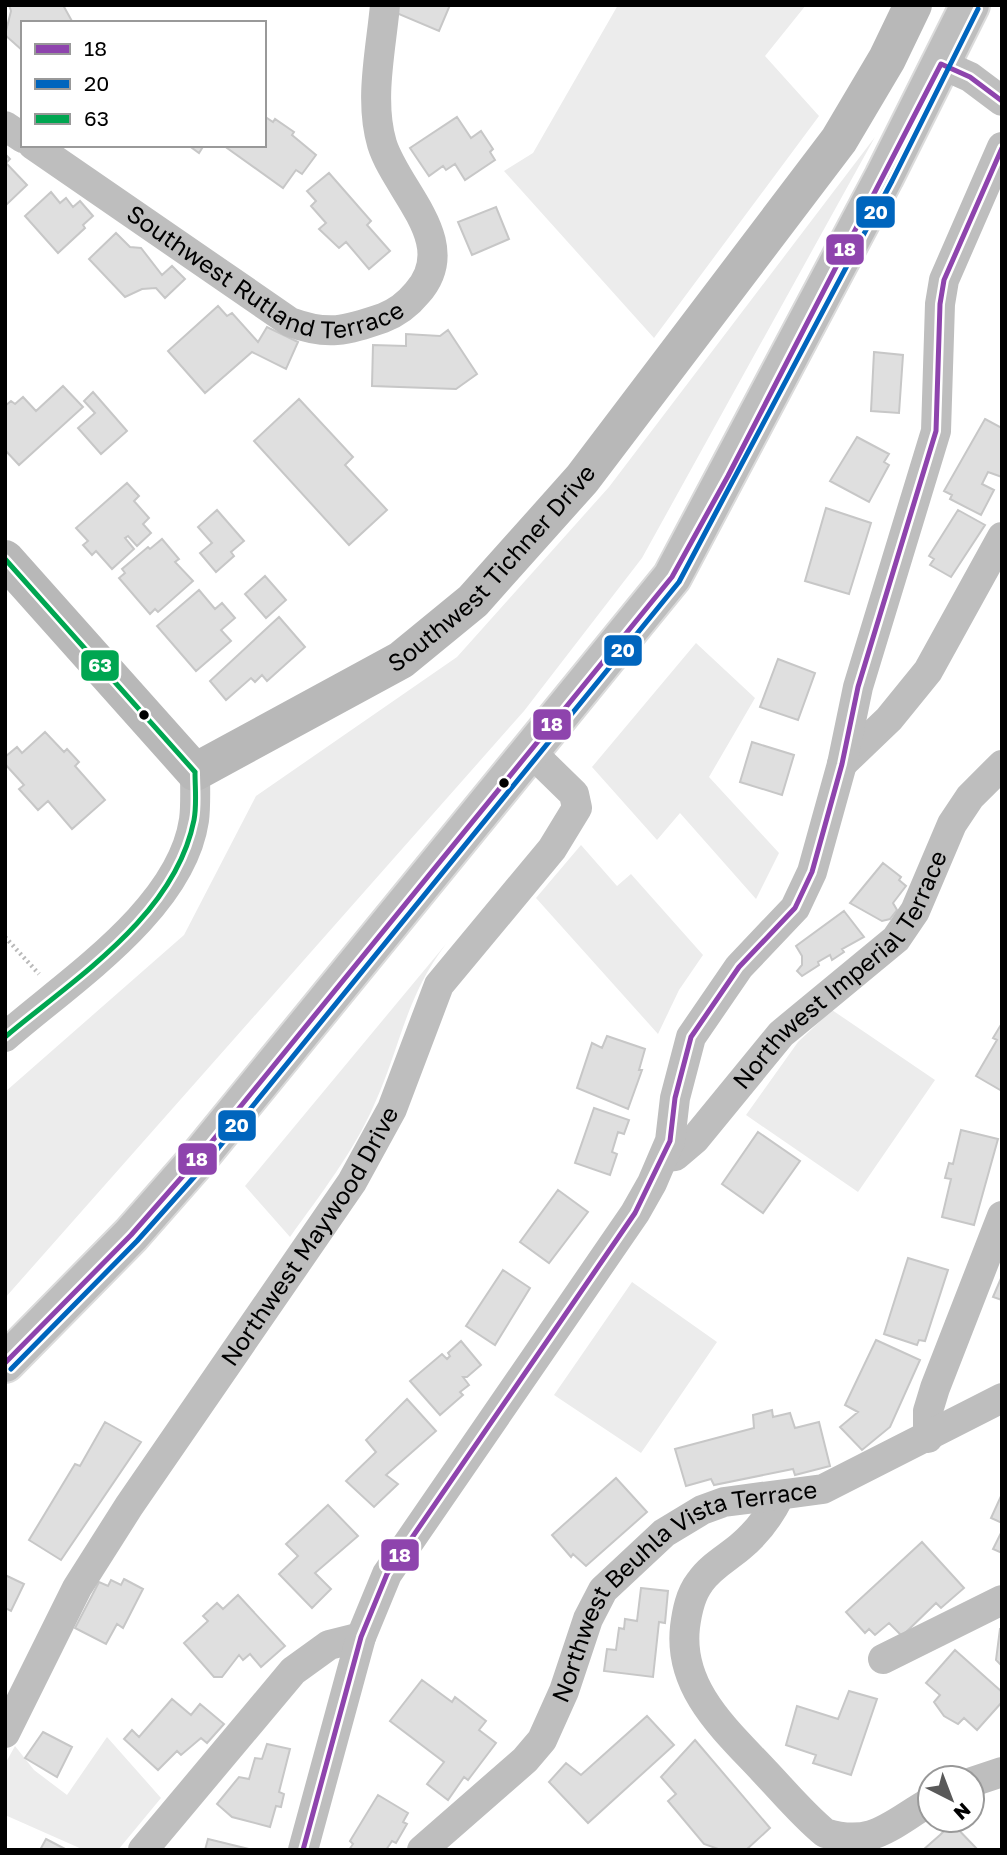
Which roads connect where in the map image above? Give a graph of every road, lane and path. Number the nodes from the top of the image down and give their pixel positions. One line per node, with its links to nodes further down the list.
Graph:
1 (385, 5): 8 (street, Southwest Rutland Terrace)
2 (913, 5): 15 (street, Southwest Tichner Drive)
3 (970, 5): 4 (main road)
4 (942, 64): 5 (street); 12 (main road)
5 (1002, 101)
6 (5, 126): 7 (street)
7 (21, 137)
8 (36, 147)
9 (1002, 147): 13 (street)
10 (1002, 537): 13 (street)
11 (5, 559): 15 (street)
12 (530, 751): 21 (main road); 28 (street, Northwest Maywood Drive)
13 (842, 764): 19 (street)
14 (1002, 765): 19 (street, Northwest Imperial Terrace)
15 (195, 772): 17 (street)
16 (5, 937): 17 (path)
17 (56, 993): 18 (street)
18 (5, 1037)
19 (665, 1157): 26 (street)
20 (1002, 1216): 23 (street)
21 (5, 1363)
22 (1002, 1398): 23 (street, Northwest Beuhla Vista Terrace)
23 (928, 1438): 24 (street, Northwest Beuhla Vista Terrace)
24 (779, 1497): 29 (street); 32 (street, Northwest Beuhla Vista Terrace)
25 (1002, 1600): 27 (street)
26 (361, 1637): 30 (street); 31 (street)
27 (883, 1658)
28 (5, 1733)
29 (916, 1811)
30 (143, 1850)
31 (303, 1850)
32 (422, 1850)

